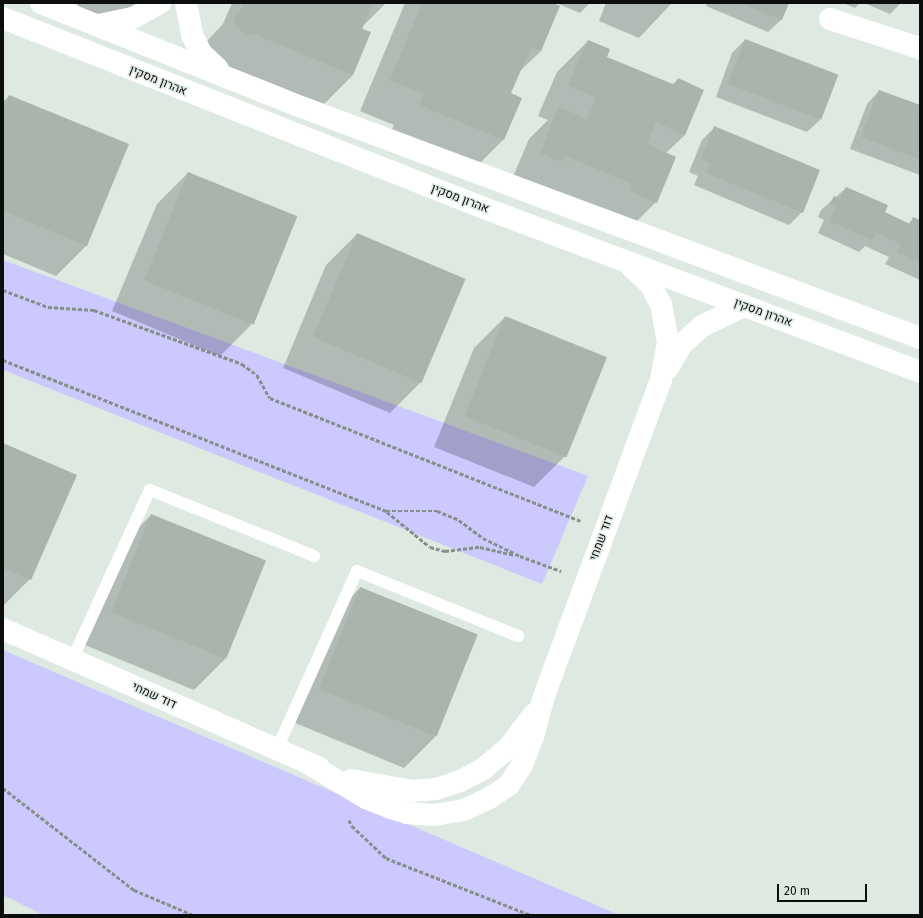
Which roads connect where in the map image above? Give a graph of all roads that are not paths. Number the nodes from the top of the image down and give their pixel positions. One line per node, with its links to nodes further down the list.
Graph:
1 (41, 3): 6 (street)
2 (160, 3): 6 (street)
3 (186, 3): 8 (street)
4 (3, 18): 9 (street, אהרון מסקין)
5 (830, 19): 7 (street)
6 (99, 25): 8 (street)
7 (920, 46)
8 (225, 76): 11 (street)
9 (627, 263): 10 (street, אהרון מסקין); 13 (street, דוד שמחי)
10 (744, 306): 12 (street, אהרון מסקין); 13 (street, דוד שמחי)
11 (920, 338)
12 (920, 372)
13 (661, 379): 18 (street, דוד שמחי)
14 (314, 556): 17 (lane)
15 (3, 629): 17 (street, דוד שמחי)
16 (518, 636): 19 (lane)
17 (72, 660): 19 (street, דוד שמחי)
18 (544, 696): 20 (street, דוד שמחי); 20 (street, דוד שמחי)
19 (277, 749): 20 (street, דוד שמחי)
20 (306, 762)

